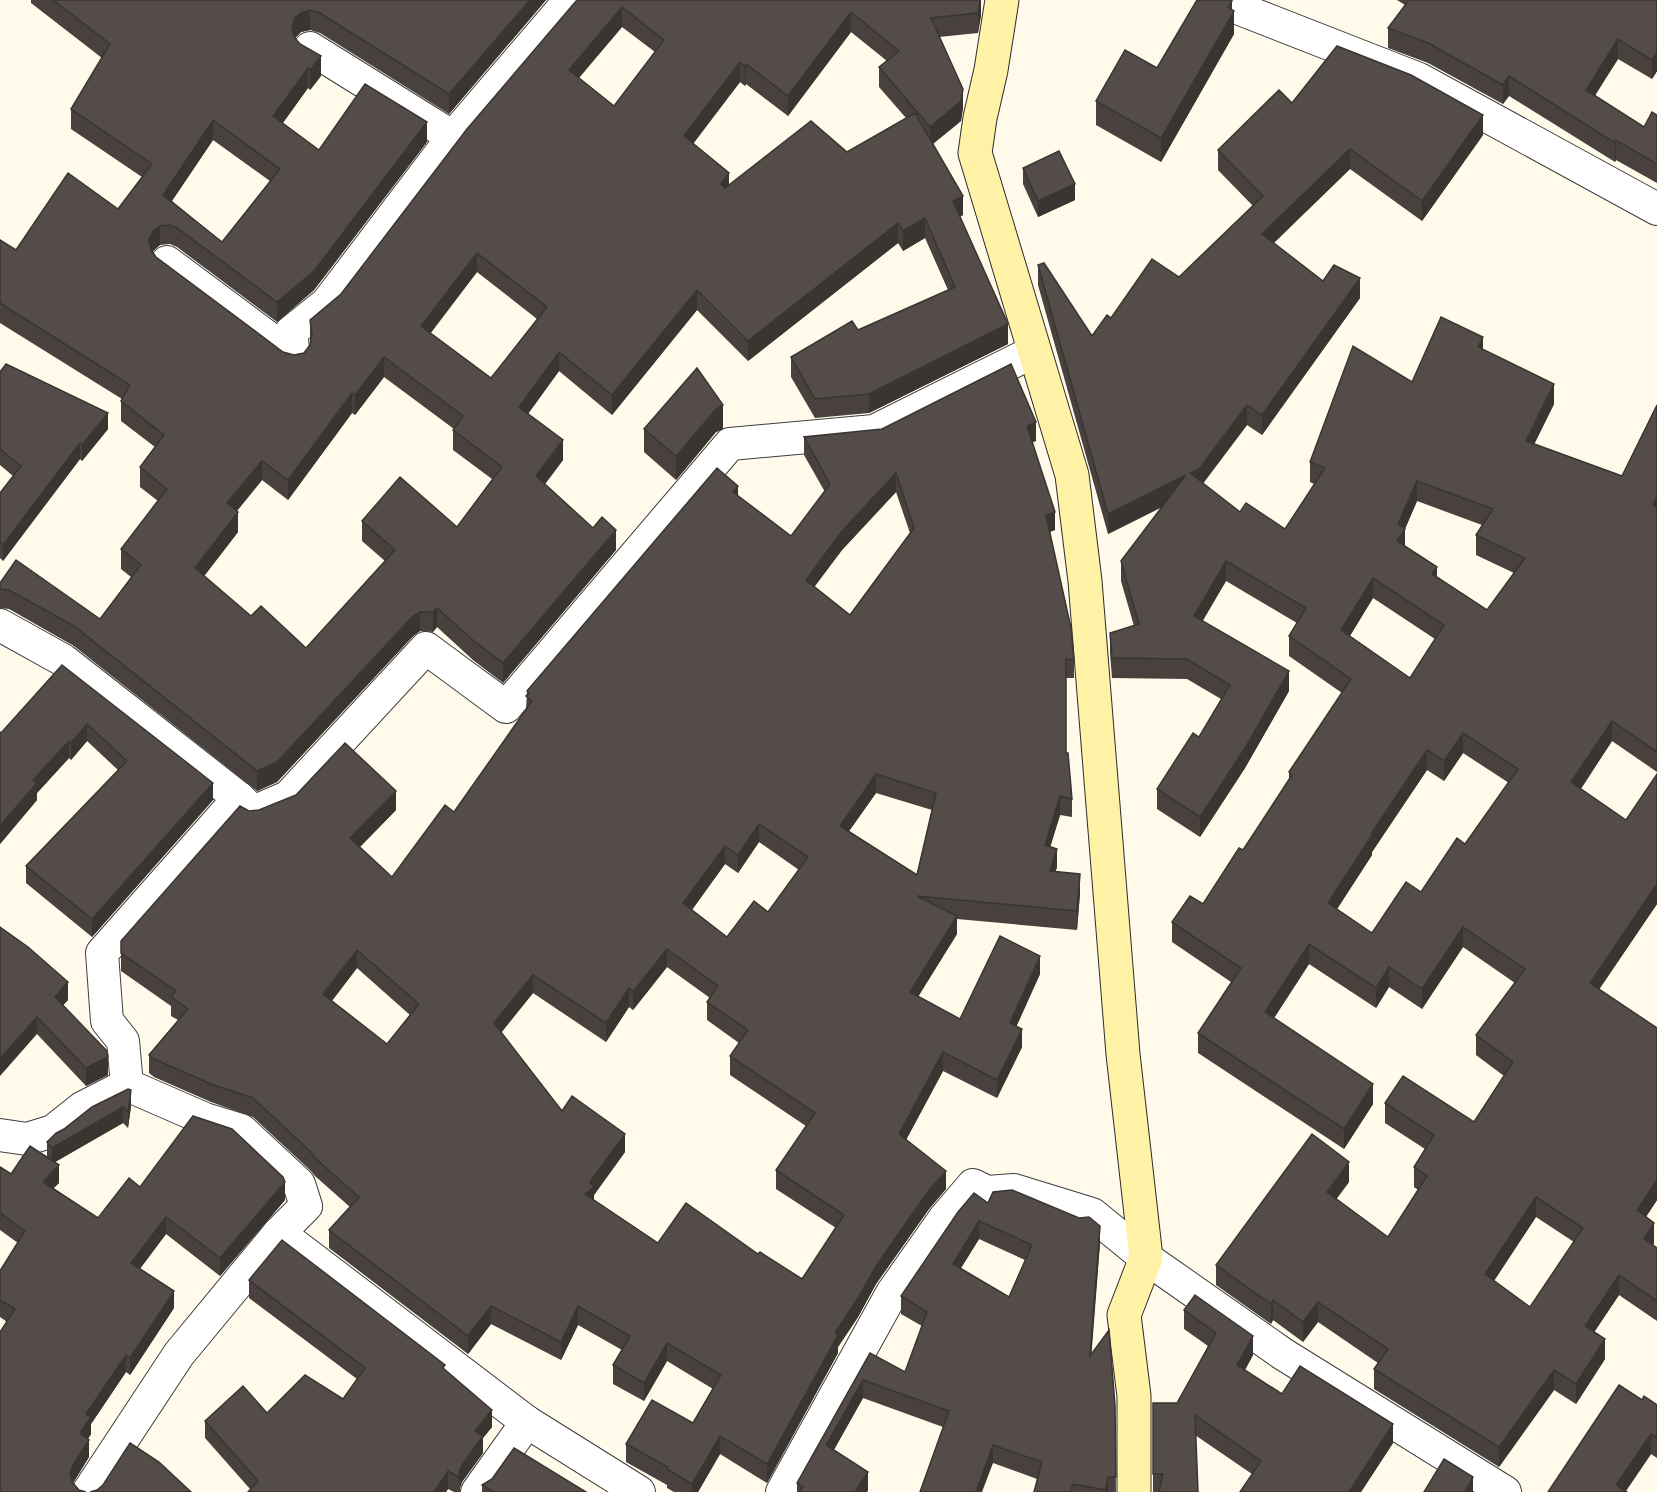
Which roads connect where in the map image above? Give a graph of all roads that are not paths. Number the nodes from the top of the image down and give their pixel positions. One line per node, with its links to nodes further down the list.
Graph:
1 (570, 0): 5 (street)
2 (1002, 0): 8 (street)
3 (1217, 0): 6 (street)
4 (310, 48): 5 (street)
5 (453, 137): 7 (street)
6 (1657, 209)
7 (167, 262)
8 (1034, 352): 10 (street); 14 (street)
9 (0, 625): 10 (street)
10 (239, 798): 11 (street)
11 (127, 1085): 12 (street); 13 (street)
12 (0, 1135)
13 (279, 1233): 15 (street); 16 (street)
14 (1146, 1258): 19 (street); 20 (street); 21 (street)
15 (527, 1422): 17 (street); 18 (street)
16 (88, 1492)
17 (477, 1492)
18 (639, 1492)
19 (782, 1492)
20 (1134, 1492)
21 (1505, 1492)

